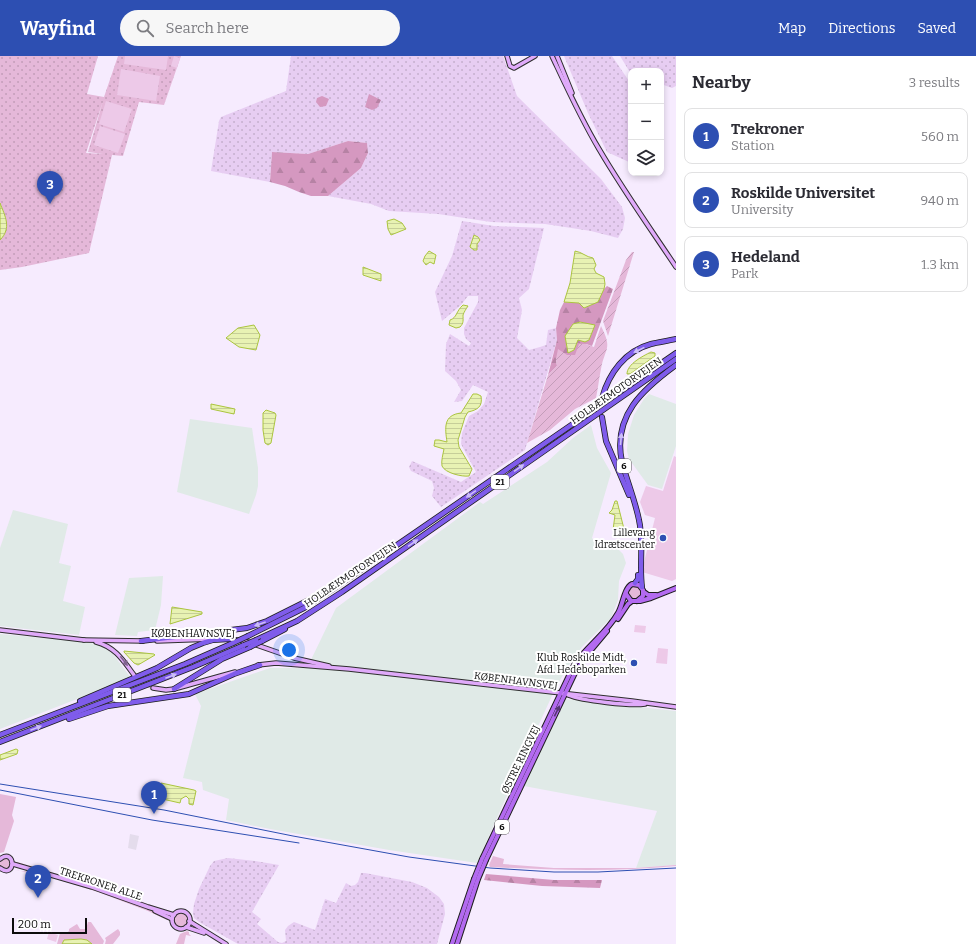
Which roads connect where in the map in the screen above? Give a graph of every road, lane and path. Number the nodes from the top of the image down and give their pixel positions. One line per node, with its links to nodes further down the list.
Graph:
1 (507, 56): 2 (main road)
2 (535, 56)
3 (552, 56): 5 (main road)
4 (557, 56): 5 (main road)
5 (574, 102): 6 (main road)
6 (676, 267)
7 (676, 339): 11 (highway, one-way to 11)
8 (676, 353): 15 (highway, HOLBÆKMOTORVEJEN / 21, one-way to 15)
9 (676, 359): 20 (highway, HOLBÆKMOTORVEJEN / 21, one-way to 9)
10 (676, 365): 16 (highway, 6, one-way to 10)
11 (602, 398)
12 (602, 417): 13 (highway, 6)
13 (635, 583): 16 (main road); 17 (main road, 6)
14 (676, 588): 18 (main road)
15 (333, 589): 23 (highway, one-way to 23); 24 (highway, HOLBÆKMOTORVEJEN / 21, bridge)
16 (643, 589): 18 (main road); 19 (main road, 6)
17 (626, 594): 19 (main road); 30 (main road, ØSTRE RINGVEJ / 6)
18 (658, 595): 19 (main road)
19 (634, 601): 31 (main road, ØSTRE RINGVEJ / 6)
20 (323, 604): 29 (highway, bridge); 34 (highway, HOLBÆKMOTORVEJEN / 21, one-way to 20, bridge)
21 (0, 630): 22 (main road, KØBENHAVNSVEJ)
22 (84, 640): 23 (main road, KØBENHAVNSVEJ); 27 (main road, KØBENHAVNSVEJ, one-way to 27)
23 (141, 641): 24 (main road, KØBENHAVNSVEJ)
24 (232, 641): 26 (main road, KØBENHAVNSVEJ); 33 (highway, HOLBÆKMOTORVEJEN / 21); 33 (highway)
25 (260, 665): 26 (main road, KØBENHAVNSVEJ); 29 (main road, KØBENHAVNSVEJ); 34 (highway)
26 (346, 669): 30 (main road, KØBENHAVNSVEJ)
27 (134, 675)
28 (153, 688): 29 (main road, KØBENHAVNSVEJ)
29 (174, 689)
30 (560, 694): 31 (main road, KØBENHAVNSVEJ); 38 (main road, ØSTRE RINGVEJ / 6)
31 (565, 694): 32 (main road, KØBENHAVNSVEJ); 38 (main road, ØSTRE RINGVEJ / 6, one-way to 31)
32 (676, 707)
33 (52, 715): 35 (highway, HOLBÆKMOTORVEJEN / 21)
34 (49, 723): 36 (highway, HOLBÆKMOTORVEJEN / 21, one-way to 34)
35 (0, 735)
36 (0, 742)
37 (0, 859): 39 (main road)
38 (484, 859): 41 (main road, ØSTRE RINGVEJ / 6, bridge)
39 (12, 866): 40 (main road); 42 (main road, TREKRONER ALLE)
40 (0, 868)
41 (476, 879): 49 (main road, ØSTRE RINGVEJ / 6); 50 (main road, ØSTRE RINGVEJ / 6)
42 (148, 907): 43 (main road, TREKRONER ALLE); 44 (main road, TREKRONER ALLE)
43 (174, 915): 44 (main road); 45 (main road)
44 (172, 920): 46 (main road)
45 (189, 921): 46 (main road); 47 (main road)
46 (186, 927): 47 (main road)
47 (214, 937): 48 (main road)
48 (226, 944)
49 (452, 944)
50 (457, 944)

